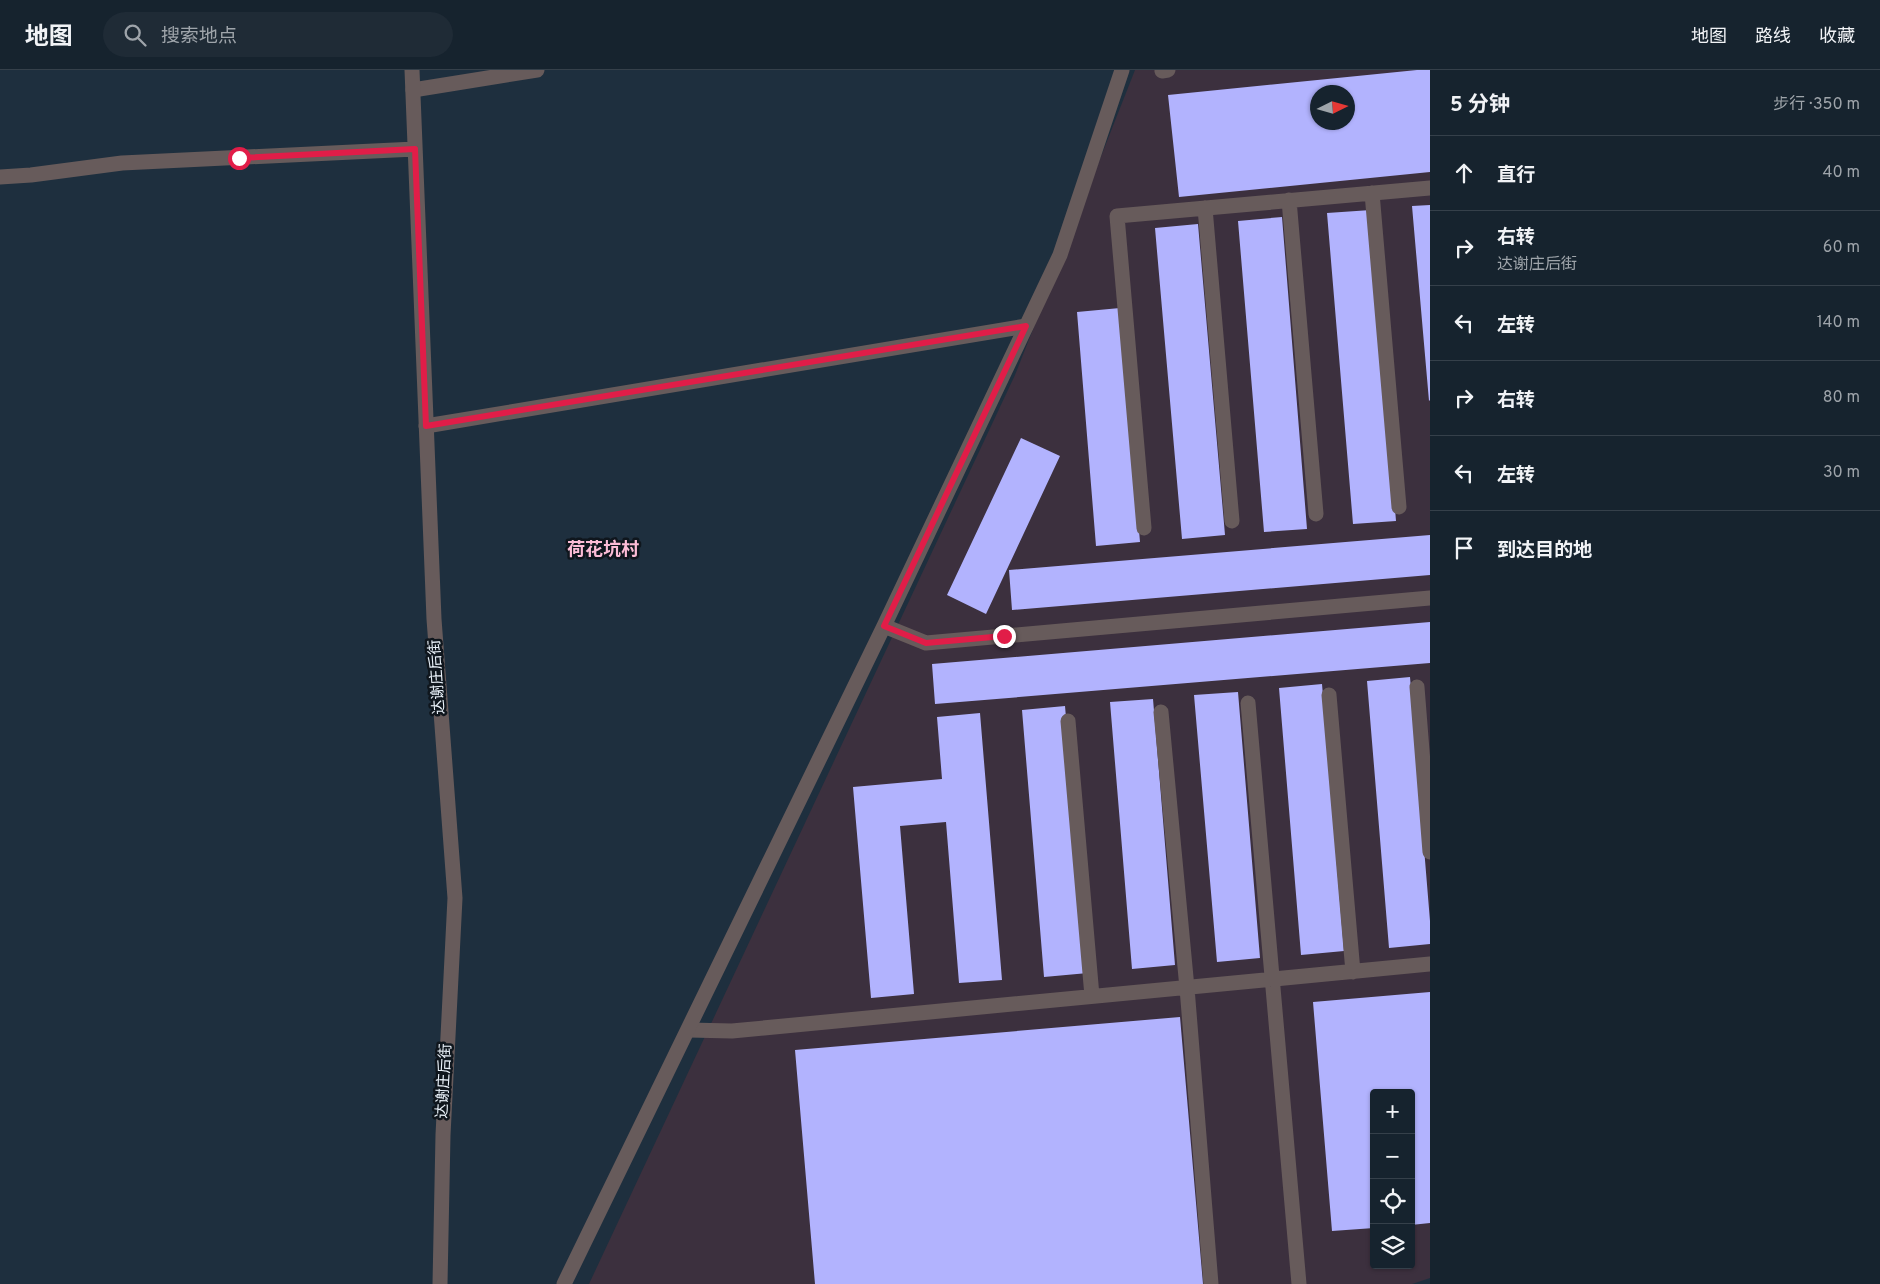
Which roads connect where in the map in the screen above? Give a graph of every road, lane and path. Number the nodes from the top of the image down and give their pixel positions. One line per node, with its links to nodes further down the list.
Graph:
1 (412, 70): 6 (street, 达谢庄后街)
2 (537, 70): 6 (street)
3 (1122, 70): 13 (street)
4 (1162, 70): 5 (street)
5 (1168, 70)
6 (413, 90): 7 (street, 达谢庄后街)
7 (415, 149): 8 (street); 14 (street, 达谢庄后街)
8 (0, 177)
9 (1430, 188): 10 (street)
10 (1372, 193): 11 (street); 15 (street)
11 (1289, 200): 12 (street); 16 (street)
12 (1205, 208): 17 (street); 18 (street)
13 (1026, 326): 14 (street); 20 (street)
14 (426, 426): 33 (street, 达谢庄后街)
15 (1398, 507)
16 (1316, 514)
17 (1232, 521)
18 (1144, 528)
19 (1430, 598): 20 (street)
20 (884, 626): 32 (street)
21 (1417, 687): 26 (street)
22 (1329, 696): 28 (street)
23 (1248, 703): 29 (street)
24 (1161, 712): 30 (street)
25 (1068, 720): 31 (street)
26 (1430, 852)
27 (1430, 964): 28 (street)
28 (1353, 972): 29 (street)
29 (1272, 980): 30 (street); 36 (street)
30 (1187, 988): 31 (street); 35 (street)
31 (1092, 996): 32 (street)
32 (689, 1030): 34 (street)
33 (440, 1284)
34 (564, 1284)
35 (1211, 1284)
36 (1299, 1284)

